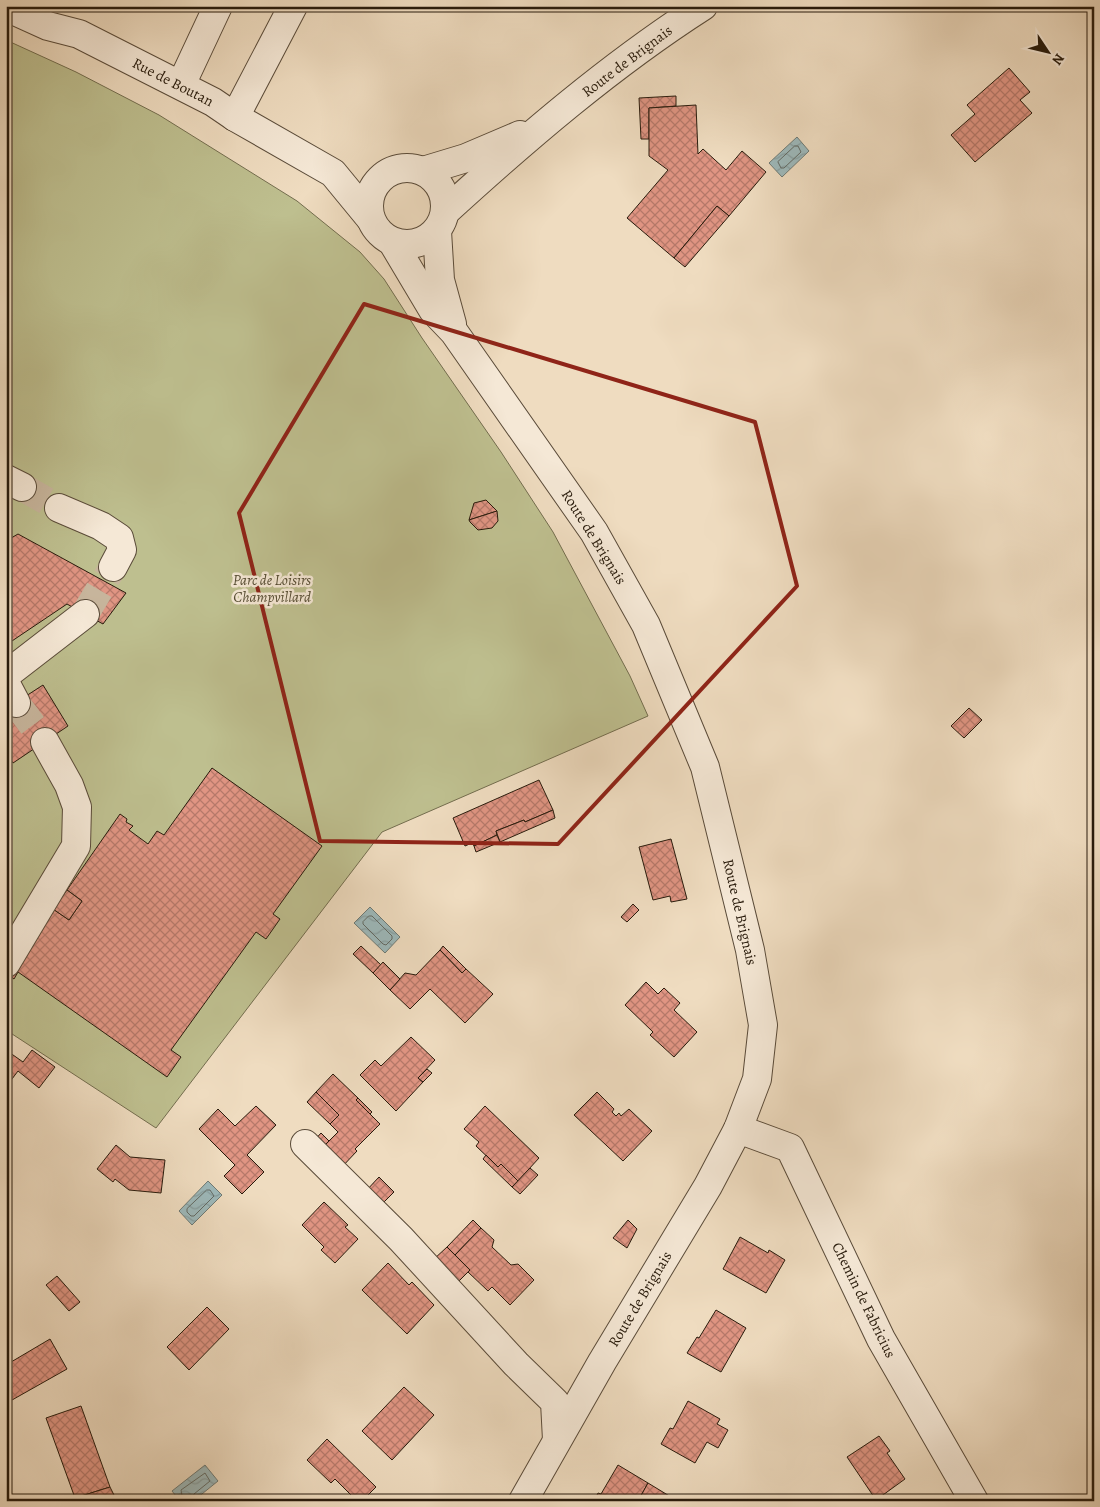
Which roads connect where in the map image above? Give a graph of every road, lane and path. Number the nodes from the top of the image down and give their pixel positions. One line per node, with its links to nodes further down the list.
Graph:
1 (218, 6): 5 (street)
2 (293, 6): 6 (street)
3 (703, 6): 7 (street, Route de Brignais)
4 (6, 7): 5 (street, Rue de Boutan)
5 (181, 85): 6 (street, Rue de Boutan)
6 (236, 117): 9 (street, Rue de Boutan)
7 (553, 119): 8 (street, Route de Brignais); 12 (street, Route de Brignais)
8 (423, 171): 10 (street); 12 (street)
9 (333, 173): 10 (street, Rue de Boutan); 11 (street, Rue de Boutan)
10 (385, 175): 11 (street)
11 (370, 218): 13 (street)
12 (441, 221): 13 (street); 14 (street, Route de Brignais)
13 (393, 243): 14 (street, Route de Brignais)
14 (454, 332): 21 (street, Route de Brignais)
15 (59, 508): 16 (street)
16 (113, 567)
17 (85, 614): 18 (street)
18 (6, 675)
19 (45, 742): 20 (street)
20 (6, 963)
21 (738, 1129): 23 (street, Route de Brignais); 24 (street, Chemin de Fabricius)
22 (305, 1144): 23 (street)
23 (557, 1440): 25 (street, Route de Brignais)
24 (971, 1500)
25 (523, 1501)

